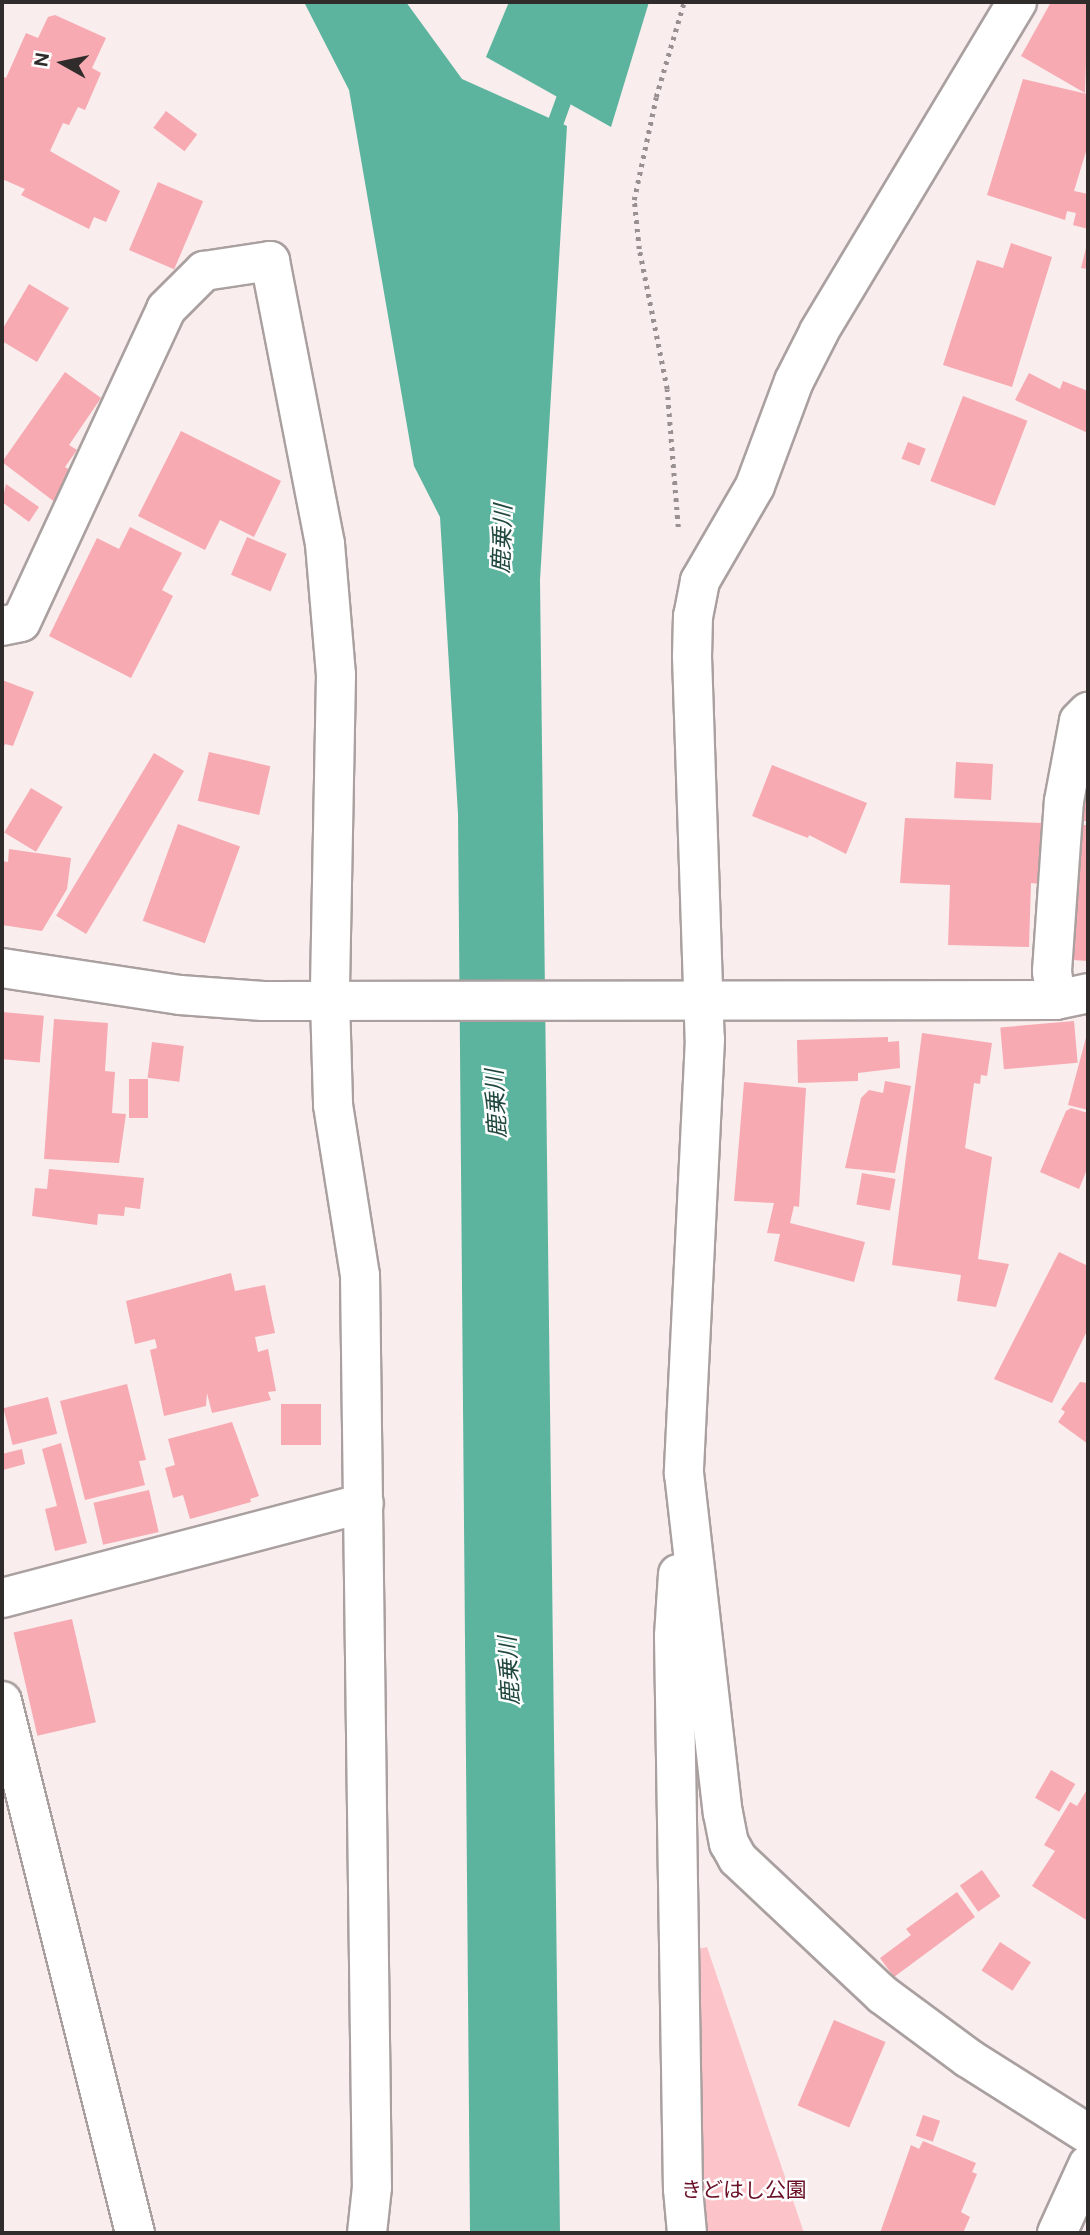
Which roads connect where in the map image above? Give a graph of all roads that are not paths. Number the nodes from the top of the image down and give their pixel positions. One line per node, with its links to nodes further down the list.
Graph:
1 (1017, 2): 6 (street)
2 (2, 626): 7 (street)
3 (1088, 712): 5 (street)
4 (2, 968): 7 (street)
5 (1072, 997): 6 (street)
6 (701, 1000): 7 (street); 8 (street)
7 (347, 1002): 9 (street)
8 (684, 1473): 13 (street); 17 (street)
9 (364, 1503): 10 (street); 16 (street)
10 (2, 1598)
11 (2, 1701): 12 (street)
12 (13, 1787): 15 (street)
13 (1088, 2134)
14 (1088, 2165): 18 (street)
15 (135, 2233)
16 (367, 2233)
17 (687, 2233)
18 (1057, 2233)

